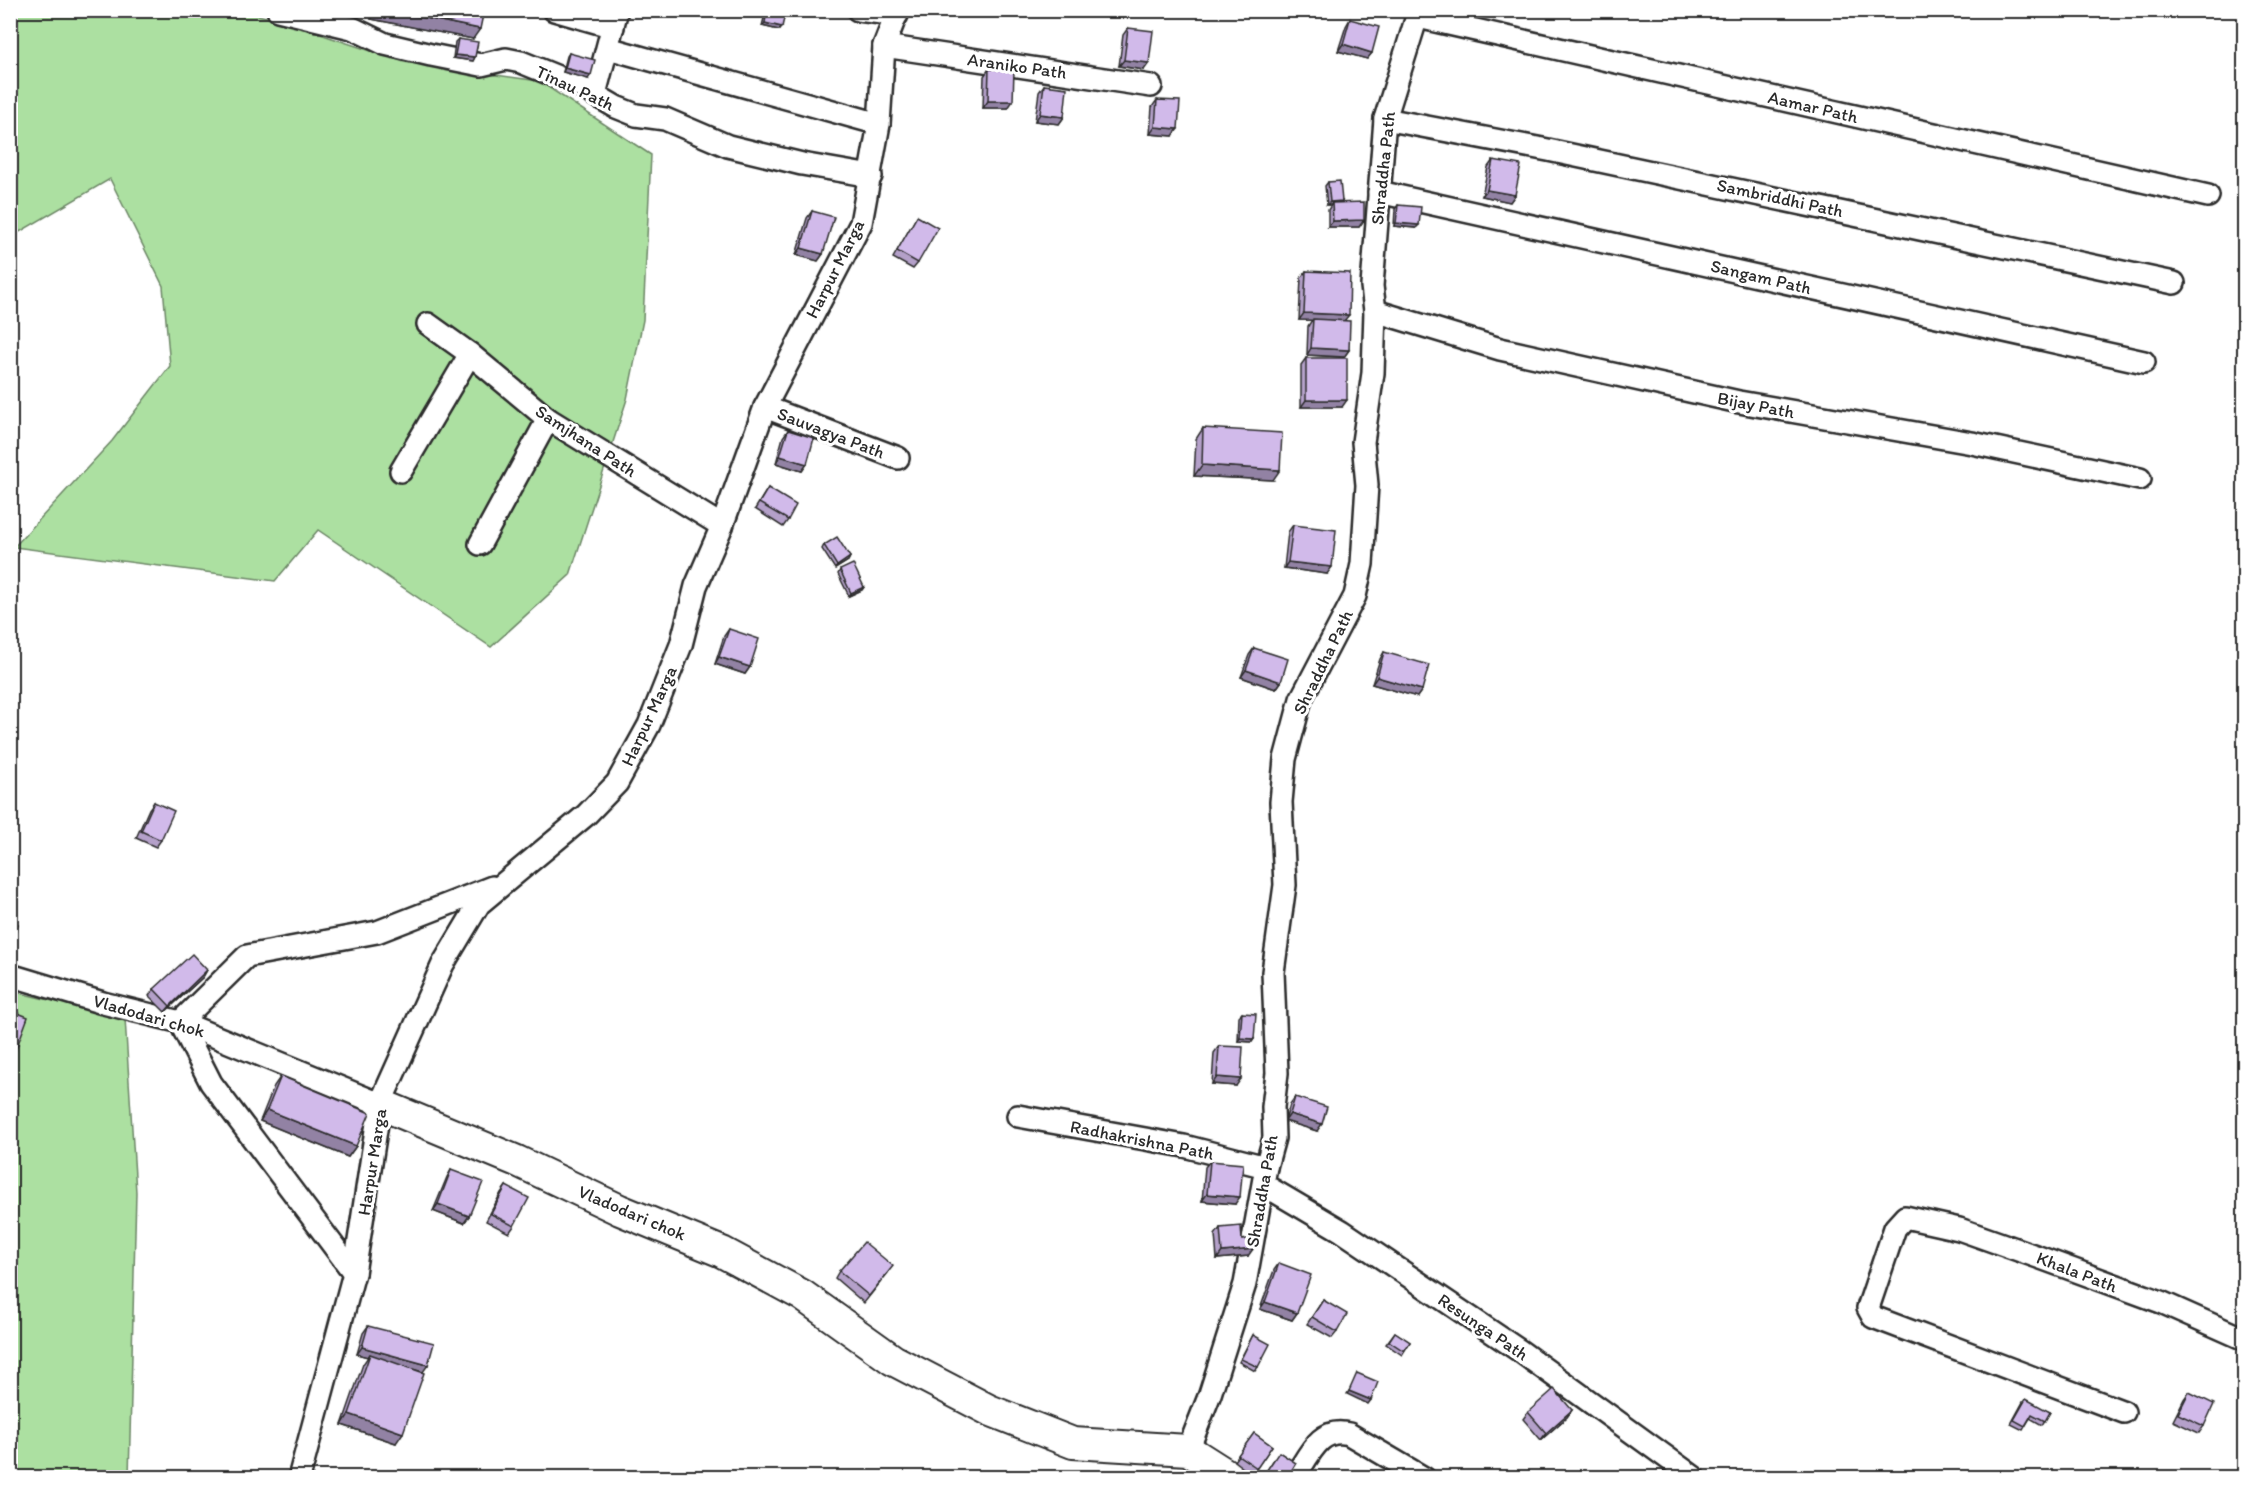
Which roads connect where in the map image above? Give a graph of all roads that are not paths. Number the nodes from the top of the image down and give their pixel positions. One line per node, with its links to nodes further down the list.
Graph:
1 (278, 10): 10 (street, Tinau Path)
2 (554, 10): 6 (street)
3 (858, 10): 4 (street)
4 (897, 13): 7 (street, Harpur Marga)
5 (1418, 14): 11 (street, Shraddha Path); 15 (street, Aamar Path)
6 (615, 19): 8 (street)
7 (884, 46): 9 (street, Araniko Path); 12 (street, Harpur Marga)
8 (608, 48): 10 (street); 12 (street)
9 (1151, 86)
10 (595, 94): 13 (street, Tinau Path)
11 (1385, 119): 14 (street, Shraddha Path); 16 (street, Sambriddhi Path)
12 (879, 124): 13 (street, Harpur Marga)
13 (871, 176): 21 (street, Harpur Marga)
14 (1379, 192): 17 (street, Shraddha Path); 20 (street, Sangam Path)
15 (2208, 196)
16 (2174, 284)
17 (1375, 311): 25 (street, Bijay Path); 33 (street, Shraddha Path)
18 (428, 324): 19 (street, Samjhana Path)
19 (470, 354): 22 (street, Samjhana Path); 24 (street)
20 (2144, 362)
21 (765, 407): 23 (street, Sauvagya Path); 26 (street, Harpur Marga)
22 (548, 419): 26 (street, Samjhana Path); 27 (street)
23 (898, 458)
24 (401, 471)
25 (2140, 479)
26 (722, 526): 28 (street, Harpur Marga)
27 (480, 544)
28 (504, 883): 30 (street); 31 (street, Harpur Marga)
29 (10, 975): 30 (street, Vladodari chok)
30 (180, 1022): 31 (street, Vladodari chok); 34 (street)
31 (380, 1104): 34 (street, Harpur Marga); 37 (street, Vladodari chok)
32 (1018, 1116): 33 (street, Radhakrishna Path)
33 (1265, 1176): 37 (street, Shraddha Path); 42 (street, Resunga Path)
34 (354, 1273): 38 (street, Harpur Marga)
35 (2244, 1339): 36 (street, Khala Path)
36 (2124, 1412)
37 (1188, 1450): 39 (street, Vladodari chok)
38 (299, 1478)
39 (1232, 1478)
40 (1294, 1478): 41 (street)
41 (1424, 1478)
42 (1695, 1478)

